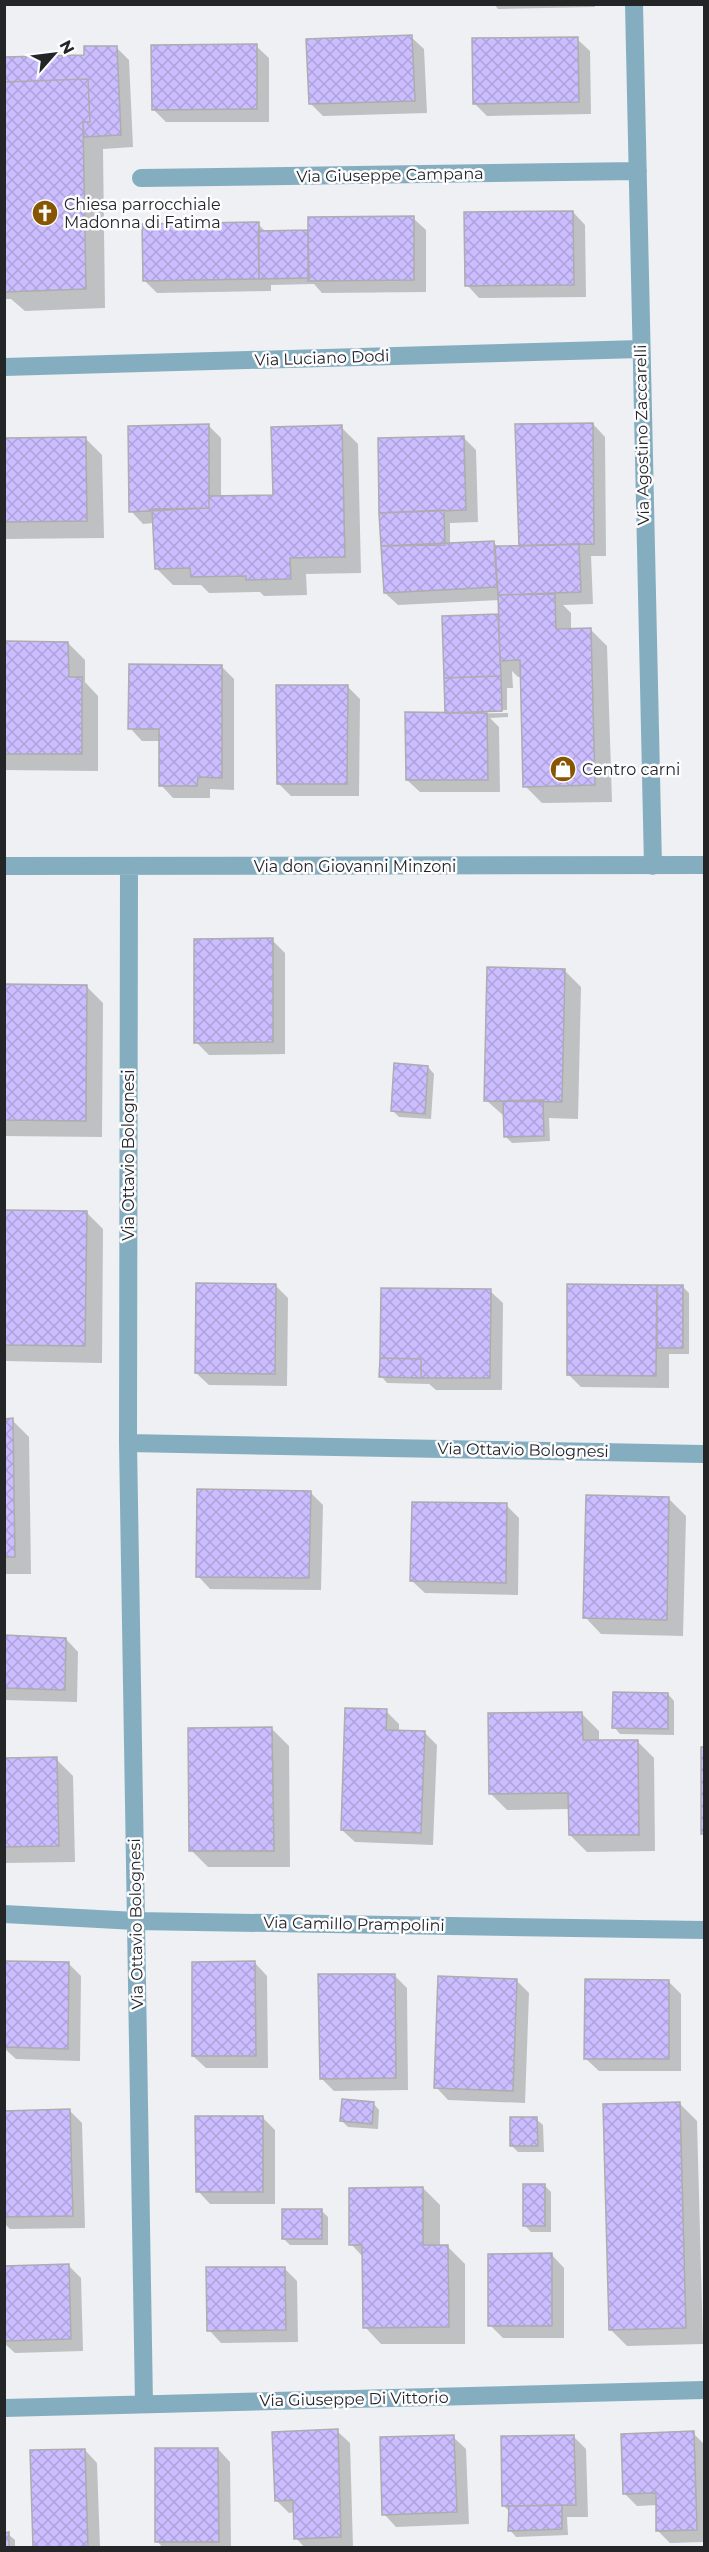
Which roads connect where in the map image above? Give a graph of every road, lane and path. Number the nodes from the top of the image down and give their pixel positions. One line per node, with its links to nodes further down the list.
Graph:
1 (633, 4): 2 (street, Via Agostino Zaccarelli)
2 (638, 171): 3 (street, Via Giuseppe Campana); 4 (street, Via Agostino Zaccarelli)
3 (141, 178)
4 (640, 349): 5 (street, Via Luciano Dodi); 9 (street, Via Agostino Zaccarelli)
5 (4, 367)
6 (705, 865): 9 (street, Via don Giovanni Minzoni)
7 (4, 866): 8 (street, Via don Giovanni Minzoni)
8 (129, 866): 9 (street, Via don Giovanni Minzoni); 10 (street, Via Ottavio Bolognesi)
9 (653, 866)
10 (128, 1443): 11 (street, Via Ottavio Bolognesi); 13 (street, Via Ottavio Bolognesi)
11 (703, 1454)
12 (4, 1914): 13 (street, Via Camillo Prampolini)
13 (136, 1921): 14 (street, Via Camillo Prampolini); 16 (street, Via Ottavio Bolognesi)
14 (705, 1930)
15 (705, 2390): 16 (street, Via Giuseppe Di Vittorio)
16 (144, 2404): 17 (street, Via Giuseppe Di Vittorio)
17 (4, 2408)

